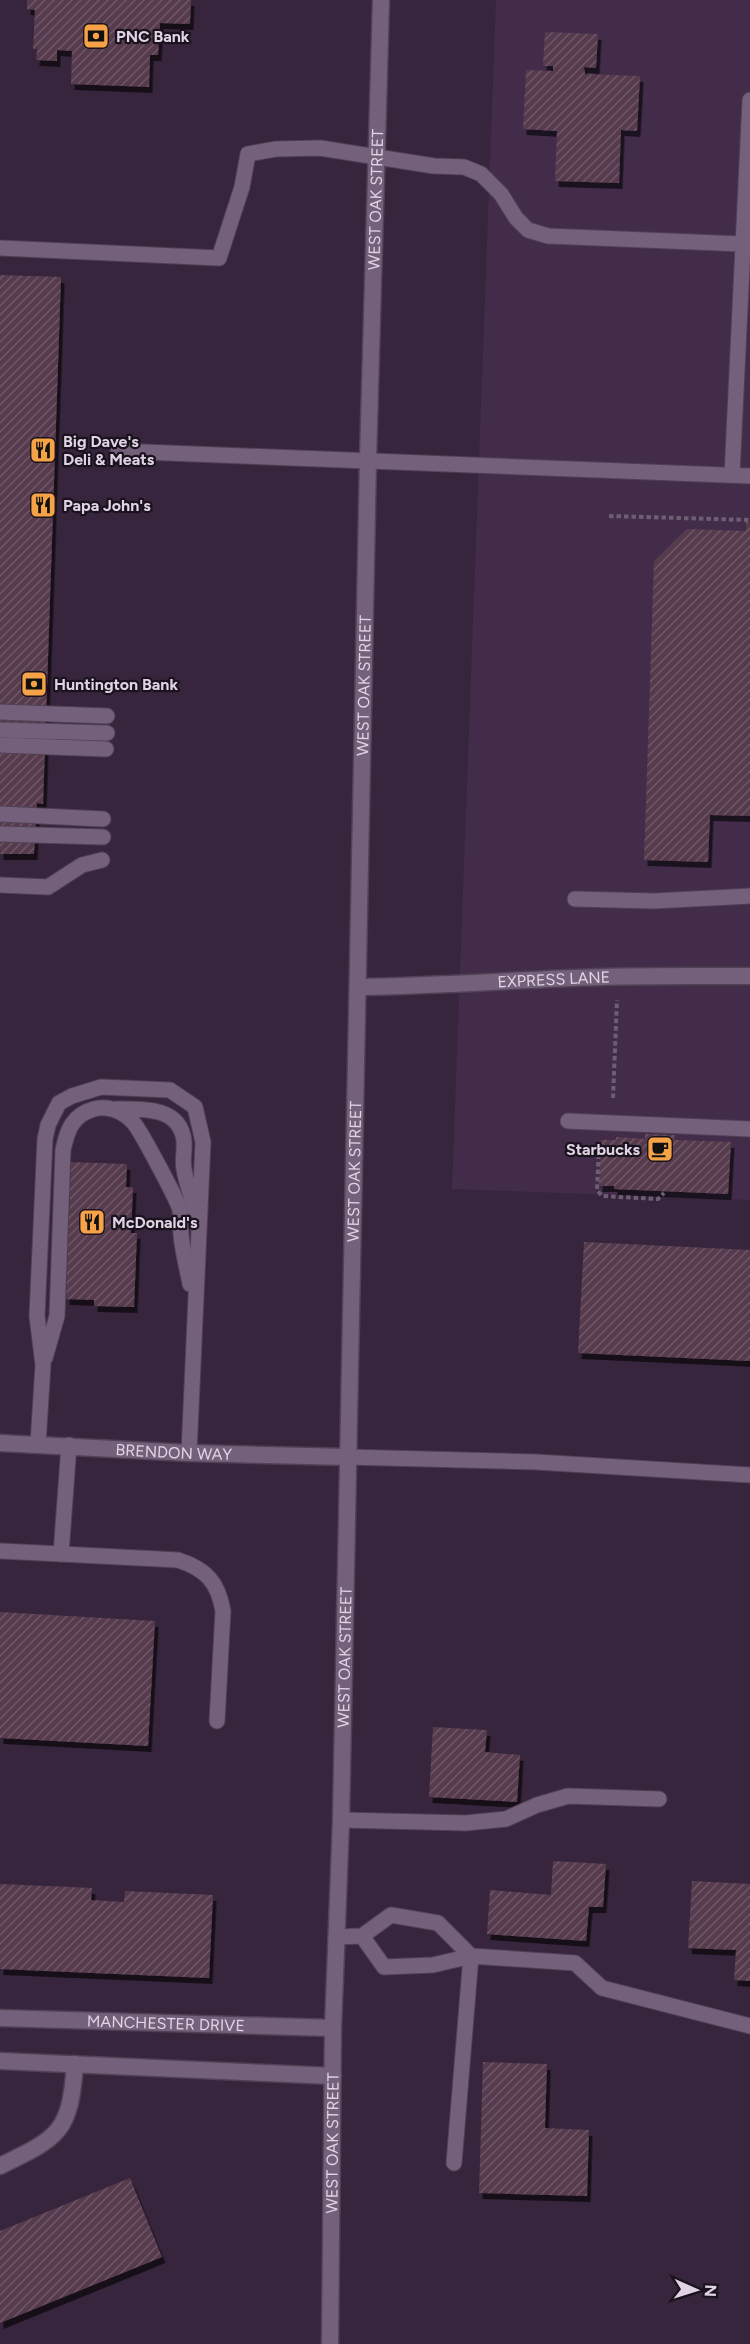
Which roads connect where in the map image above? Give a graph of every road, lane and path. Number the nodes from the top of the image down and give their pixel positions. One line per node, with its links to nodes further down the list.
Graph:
1 (381, 0): 3 (main road, WEST OAK STREET)
2 (750, 100): 4 (lane)
3 (378, 158): 5 (lane); 6 (lane); 8 (main road, WEST OAK STREET)
4 (748, 160): 5 (lane)
5 (742, 244): 9 (lane)
6 (0, 248)
7 (118, 451): 8 (lane)
8 (368, 459): 9 (lane); 28 (main road, WEST OAK STREET)
9 (732, 475): 10 (lane)
10 (750, 476)
11 (609, 516): 12 (path)
12 (750, 520)
13 (0, 712): 14 (lane)
14 (108, 716)
15 (0, 730): 16 (lane)
16 (107, 733)
17 (0, 745): 18 (lane)
18 (106, 749)
19 (0, 814): 20 (lane)
20 (103, 819)
21 (0, 834): 22 (lane)
22 (103, 837)
23 (102, 860): 24 (lane)
24 (0, 885)
25 (750, 897): 26 (lane)
26 (575, 899)
27 (750, 976): 28 (main road, EXPRESS LANE)
28 (359, 987): 43 (main road, WEST OAK STREET)
29 (617, 1007): 30 (path)
30 (613, 1106)
31 (107, 1108): 36 (lane); 37 (lane); 38 (lane)
32 (568, 1122): 33 (lane)
33 (750, 1130)
34 (599, 1137): 35 (path)
35 (664, 1193)
36 (199, 1225): 37 (lane); 38 (lane)
37 (195, 1307): 42 (lane)
38 (43, 1365): 40 (lane)
39 (0, 1443): 40 (main road, BRENDON WAY)
40 (38, 1444): 41 (main road, BRENDON WAY)
41 (69, 1445): 42 (main road, BRENDON WAY); 46 (lane)
42 (189, 1453): 43 (main road, BRENDON WAY)
43 (348, 1456): 44 (lane); 49 (main road, WEST OAK STREET)
44 (750, 1475)
45 (0, 1551): 46 (lane)
46 (61, 1554): 47 (lane)
47 (217, 1721)
48 (659, 1799): 49 (lane)
49 (341, 1820): 50 (main road, WEST OAK STREET)
50 (336, 1936): 51 (lane); 55 (main road, WEST OAK STREET)
51 (362, 1936): 52 (lane); 52 (lane)
52 (471, 1956): 54 (lane); 59 (lane)
53 (0, 2018): 55 (main road, MANCHESTER DRIVE)
54 (750, 2026)
55 (333, 2028): 58 (main road, WEST OAK STREET)
56 (0, 2061): 57 (main road)
57 (75, 2064): 58 (main road); 60 (main road)
58 (333, 2076): 61 (main road, WEST OAK STREET)
59 (454, 2163)
60 (0, 2166)
61 (330, 2344)

